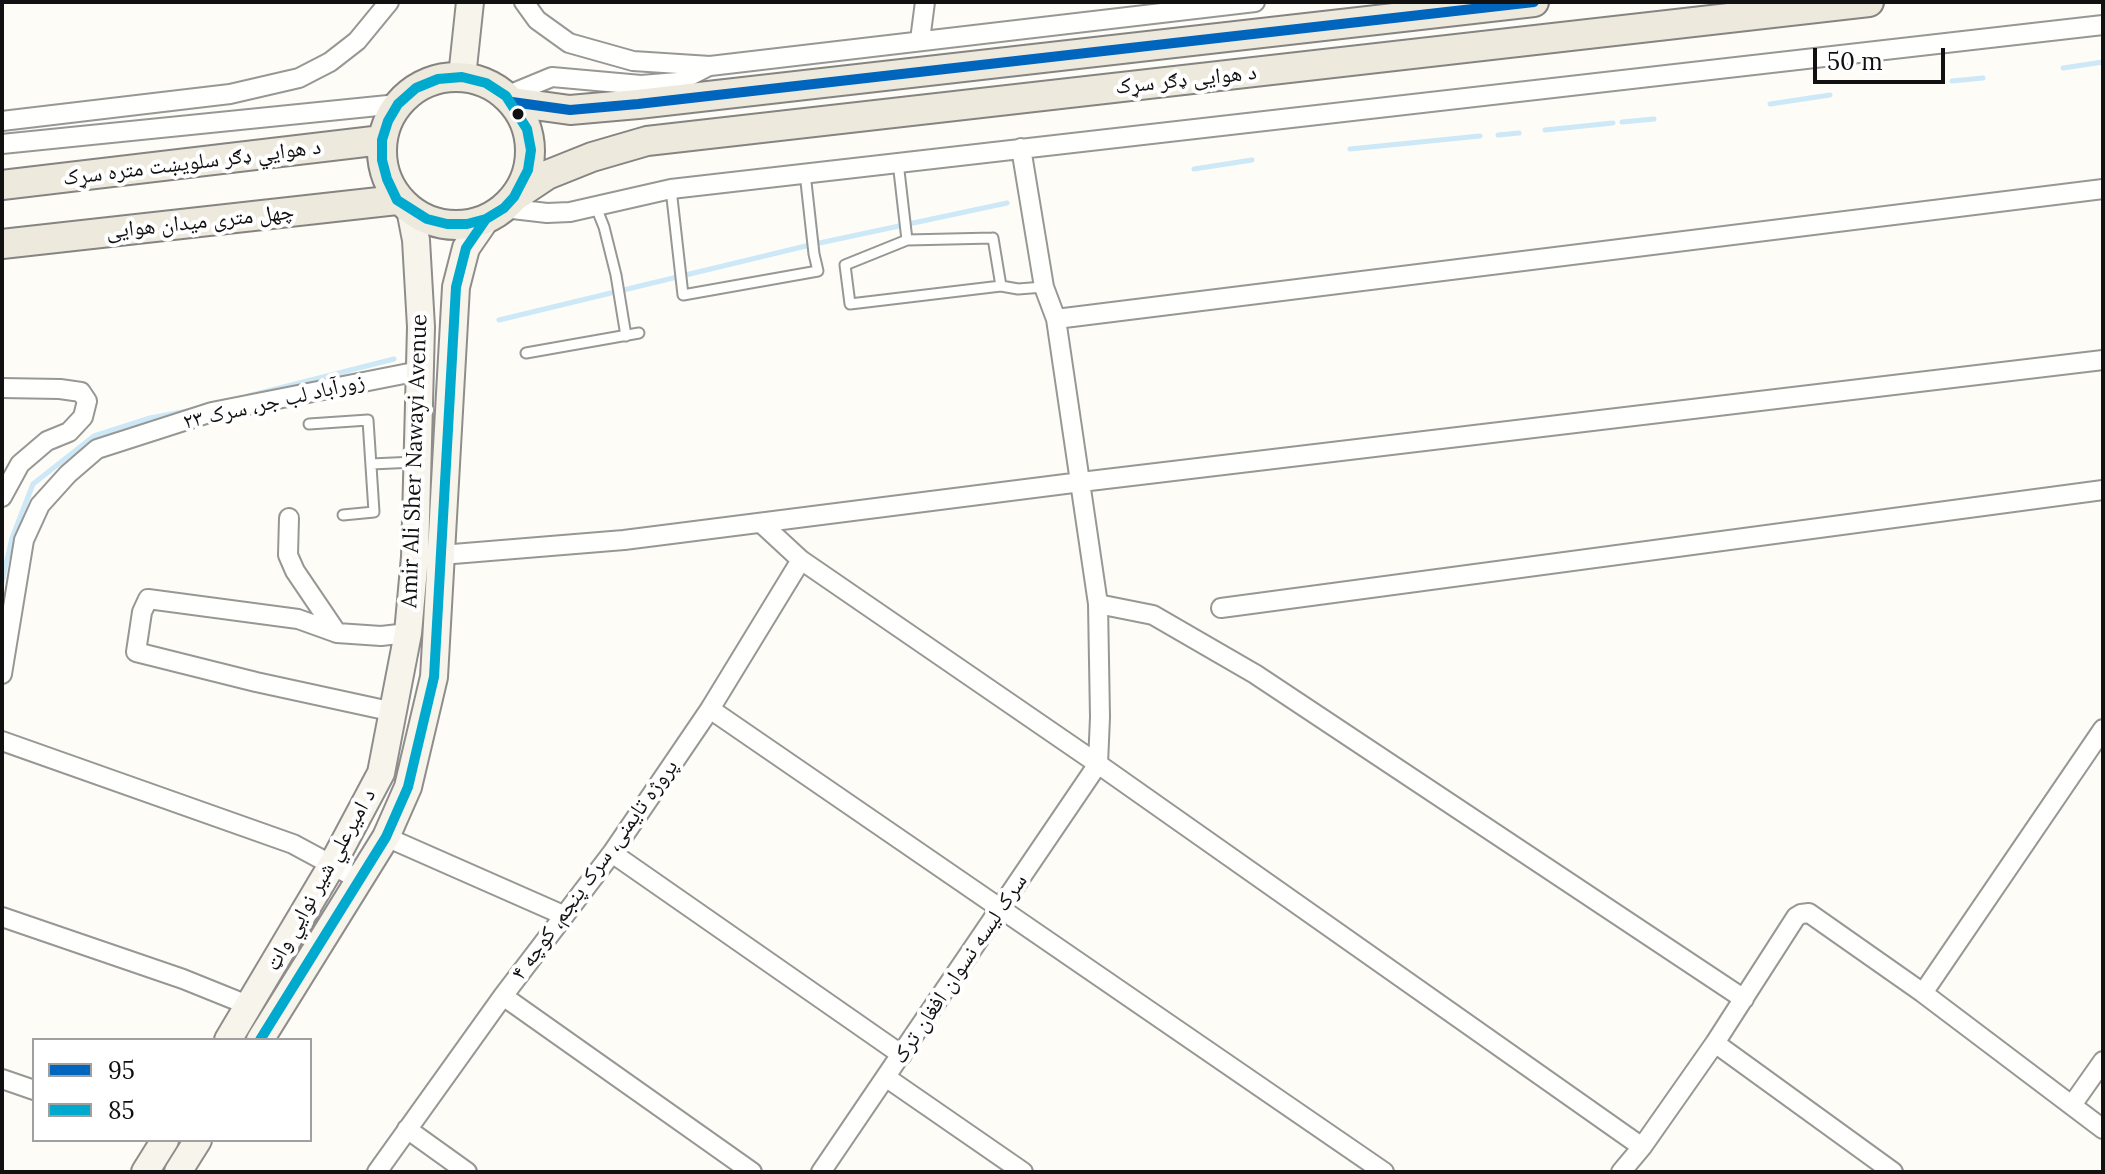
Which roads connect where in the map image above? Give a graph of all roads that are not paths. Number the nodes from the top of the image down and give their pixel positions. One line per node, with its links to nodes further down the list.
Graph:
1 (389, 2): 16 (street)
2 (470, 2): 13 (main road)
3 (524, 2): 12 (street)
4 (925, 2): 11 (street)
5 (1255, 2): 8 (street)
6 (1534, 2): 14 (main road, د هوایی ډګر سړک)
7 (1869, 2): 27 (main road, د هوایی ډګر سړک)
8 (1235, 3): 9 (street)
9 (1103, 11): 11 (street)
10 (2103, 25): 19 (street)
11 (920, 40): 12 (street)
12 (710, 66): 14 (street)
13 (462, 77): 14 (main road); 15 (main road)
14 (509, 99): 27 (main road)
15 (398, 104): 17 (main road); 18 (street)
16 (2, 121)
17 (382, 140): 22 (main road, د هوايي ډګر سلویښت متره سړک); 25 (main road)
18 (2, 144)
19 (1021, 148): 20 (street); 31 (street)
20 (898, 162): 21 (street); 28 (lane)
21 (805, 173): 23 (street); 23 (lane)
22 (2, 185)
23 (671, 189): 26 (street)
24 (2103, 189): 32 (street)
25 (404, 204): 27 (main road); 29 (main road, چهل متری میدان هوایی); 37 (main road, Amir Ali Sher Nawayi Avenue)
26 (596, 207): 27 (street); 34 (lane)
27 (501, 208): 48 (main road)
28 (907, 240): 30 (lane); 30 (lane)
29 (2, 244)
30 (1001, 286): 31 (lane)
31 (1044, 287): 32 (street)
32 (1056, 319): 42 (street)
33 (639, 333): 34 (lane)
34 (626, 336): 35 (lane)
35 (526, 353)
36 (2103, 360): 42 (street)
37 (419, 371): 40 (main road, Amir Ali Sher Nawayi Avenue); 54 (street, زورآباد لب جر، سرک ۲۳)
38 (2, 388): 44 (street)
39 (309, 424): 41 (lane)
40 (418, 461): 41 (lane); 53 (main road, Amir Ali Sher Nawayi Avenue)
41 (371, 464): 45 (lane)
42 (1081, 482): 47 (street); 50 (street)
43 (2103, 490): 51 (street)
44 (2, 497)
45 (343, 515)
46 (289, 518): 52 (street)
47 (761, 523): 48 (street); 49 (street)
48 (441, 555): 60 (main road)
49 (801, 560): 55 (street, پروژه تایمنی، سرک پنجم، کوچه ۴); 59 (street)
50 (1098, 604): 59 (street); 69 (street)
51 (1221, 608)
52 (337, 633): 53 (street); 56 (street)
53 (408, 633): 56 (main road, Amir Ali Sher Nawayi Avenue)
54 (2, 674)
55 (710, 709): 61 (street, پروژه تایمنی، سرک پنجم، کوچه ۴); 64 (street)
56 (394, 712): 62 (main road, د امیرعلي شیر نوايي واټ)
57 (2103, 729): 67 (street)
58 (2, 741): 62 (street)
59 (1098, 764): 64 (street, سرک لیسه نسوان افغان‌ ترک); 84 (street)
60 (386, 837): 63 (main road); 65 (street)
61 (612, 853): 65 (street, پروژه تایمنی، سرک پنجم، کوچه ۴); 74 (street)
62 (332, 865): 63 (street); 70 (main road, د امیرعلي شیر نوايي واټ)
63 (358, 879): 72 (main road)
64 (1001, 908): 74 (street, سرک لیسه نسوان افغان‌ ترک); 93 (street)
65 (563, 915): 68 (street, پروژه تایمنی، سرک پنجم، کوچه ۴)
66 (2, 917): 70 (street)
67 (1923, 993): 69 (street); 79 (street)
68 (503, 996): 80 (street, پروژه تایمنی، سرک پنجم، کوچه ۴); 90 (street)
69 (1744, 999): 73 (street)
70 (250, 1006): 71 (main road, د امیرعلي شیر نوايي واټ)
71 (229, 1038)
72 (261, 1038)
73 (1715, 1043): 84 (street); 94 (street)
74 (902, 1055): 76 (street, سرک لیسه نسوان افغان‌ ترک)
75 (2103, 1061): 79 (street)
76 (887, 1078): 91 (street, سرک لیسه نسوان افغان‌ ترک); 92 (street)
77 (2, 1079): 78 (street)
78 (32, 1089)
79 (2072, 1105): 81 (street)
80 (407, 1129): 88 (street, پروژه تایمنی، سرک پنجم، کوچه ۴); 89 (street)
81 (2103, 1129)
82 (164, 1142): 86 (main road)
83 (197, 1142): 87 (main road)
84 (1642, 1147): 85 (street)
85 (1625, 1170)
86 (145, 1172)
87 (178, 1172)
88 (377, 1172)
89 (467, 1172)
90 (752, 1172)
91 (821, 1172)
92 (1023, 1172)
93 (1384, 1172)
94 (1893, 1172)

